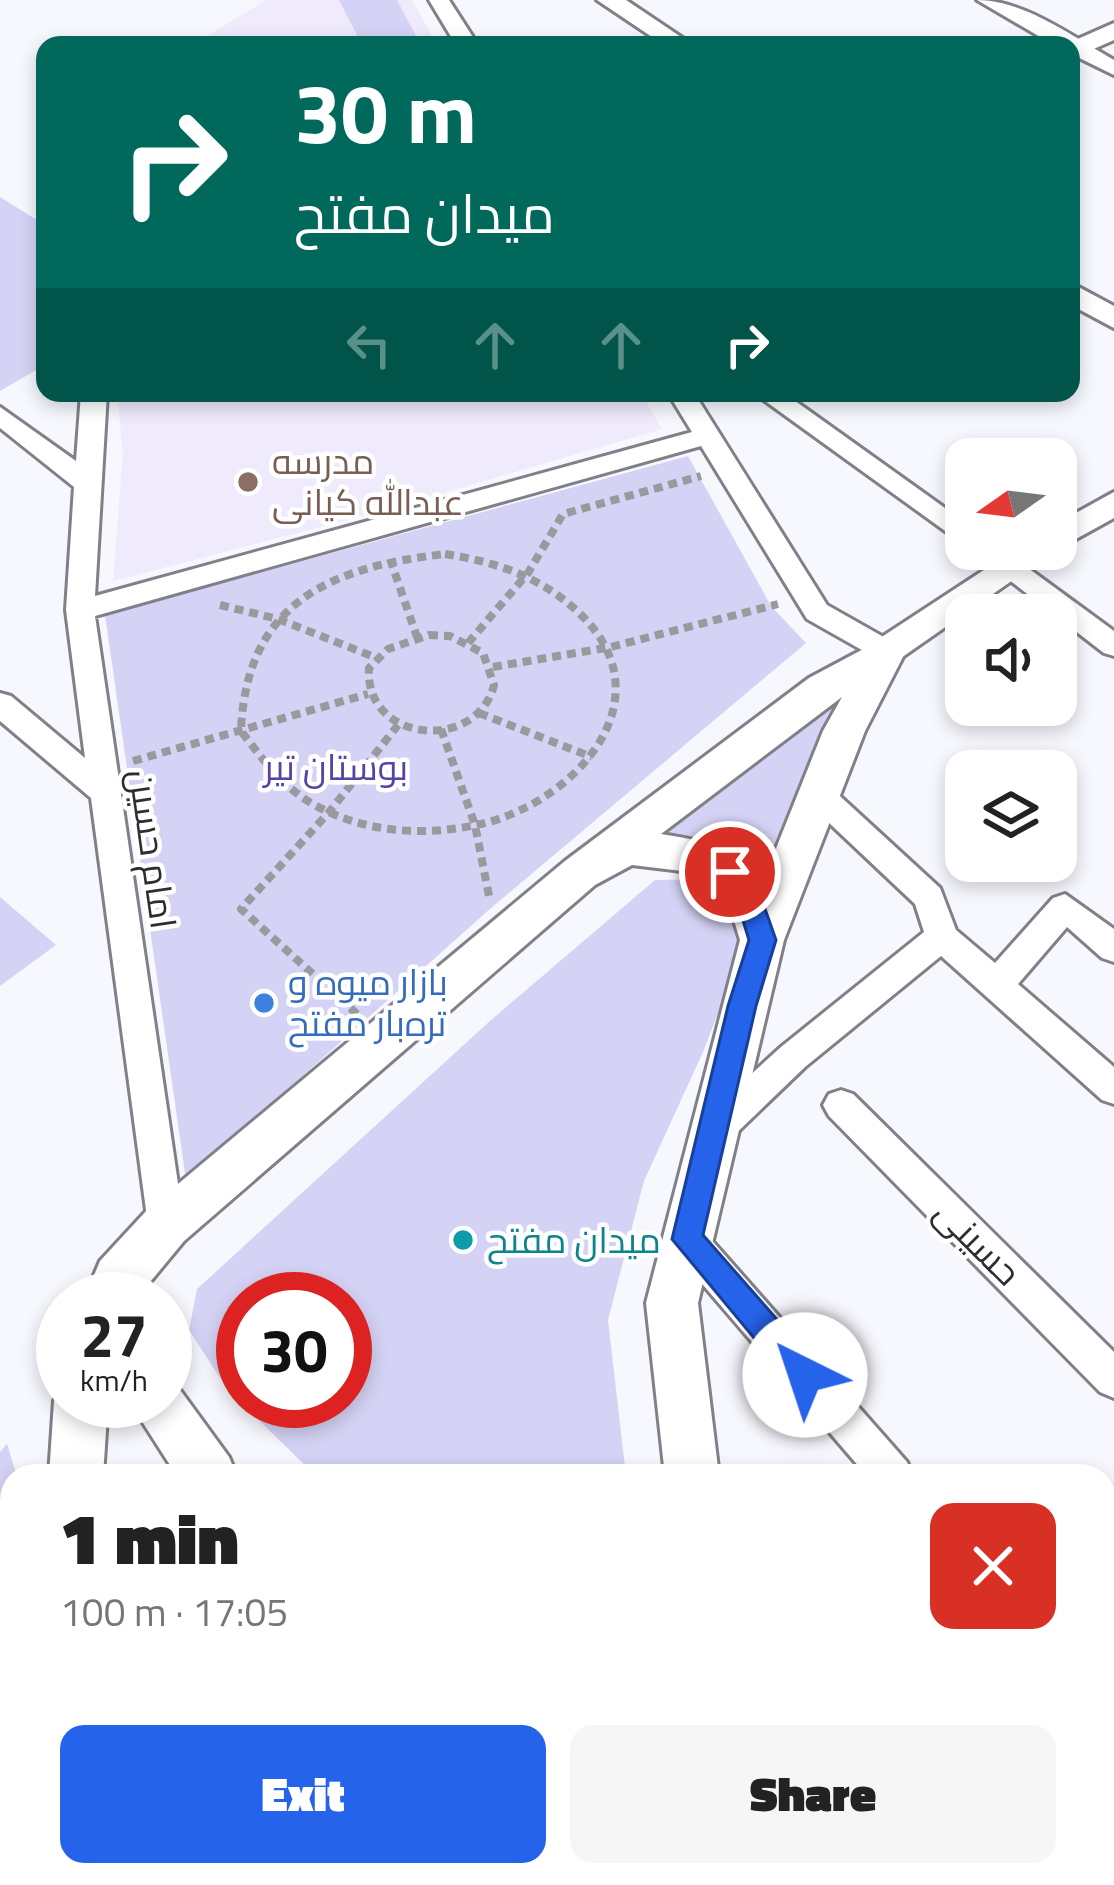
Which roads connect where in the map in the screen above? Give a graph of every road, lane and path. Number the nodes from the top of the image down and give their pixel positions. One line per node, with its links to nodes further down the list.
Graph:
1 (439, 0): 5 (street)
2 (609, 0): 6 (street)
3 (987, 0): 7 (street)
4 (1114, 30): 8 (street)
5 (461, 36)
6 (667, 36)
7 (1052, 36)
8 (1080, 44)
9 (1080, 51): 10 (street)
10 (1114, 69)
11 (1080, 298): 12 (street)
12 (1114, 319)
13 (93, 402): 19 (street, امام حسین)
14 (686, 402): 17 (street)
15 (779, 402): 21 (street)
16 (0, 415): 19 (street)
17 (707, 436): 18 (street); 23 (street)
18 (728, 470): 27 (path); 28 (street)
19 (87, 483): 30 (street, امام حسین)
20 (1114, 503): 22 (street)
21 (945, 522)
22 (1077, 526)
23 (380, 527): 24 (path); 30 (street)
24 (390, 559): 27 (path); 31 (path); 32 (path)
25 (984, 570): 36 (street)
26 (1012, 570): 34 (street)
27 (528, 572): 33 (path); 35 (path)
28 (808, 596): 35 (path); 36 (street)
29 (207, 608): 31 (path)
30 (80, 610): 46 (street, امام حسین)
31 (278, 619): 37 (path); 44 (path)
32 (417, 637): 33 (path); 37 (path)
33 (468, 643): 38 (path)
34 (1114, 646)
35 (611, 647): 38 (path); 45 (path)
36 (886, 651): 47 (main road); 50 (main road)
37 (377, 658): 39 (path)
38 (493, 667): 41 (path)
39 (368, 694): 42 (path); 44 (path)
40 (0, 704): 46 (street)
41 (479, 713): 43 (path); 45 (path)
42 (398, 725): 43 (path); 48 (path)
43 (441, 730): 49 (path)
44 (241, 731): 46 (path); 48 (path)
45 (592, 757): 49 (path)
46 (104, 781): 60 (street, امام حسین)
47 (819, 795): 52 (street); 53 (main road)
48 (331, 811): 49 (path); 56 (path)
49 (475, 825): 51 (path)
50 (580, 873): 51 (main road); 53 (main road)
51 (517, 926): 56 (main road)
52 (942, 937): 55 (street); 59 (street)
53 (762, 940): 59 (main road)
54 (1114, 948): 55 (street)
55 (995, 985): 57 (street)
56 (386, 1038): 60 (main road)
57 (1114, 1089)
58 (841, 1105): 63 (street, حسینی)
59 (712, 1133): 61 (main road)
60 (166, 1225): 62 (main road)
61 (687, 1239): 68 (main road); 69 (street)
62 (131, 1272)
63 (1114, 1378)
64 (79, 1428): 66 (main road)
65 (175, 1428): 67 (main road)
66 (77, 1464)
67 (201, 1464)
68 (691, 1464)
69 (883, 1464)

